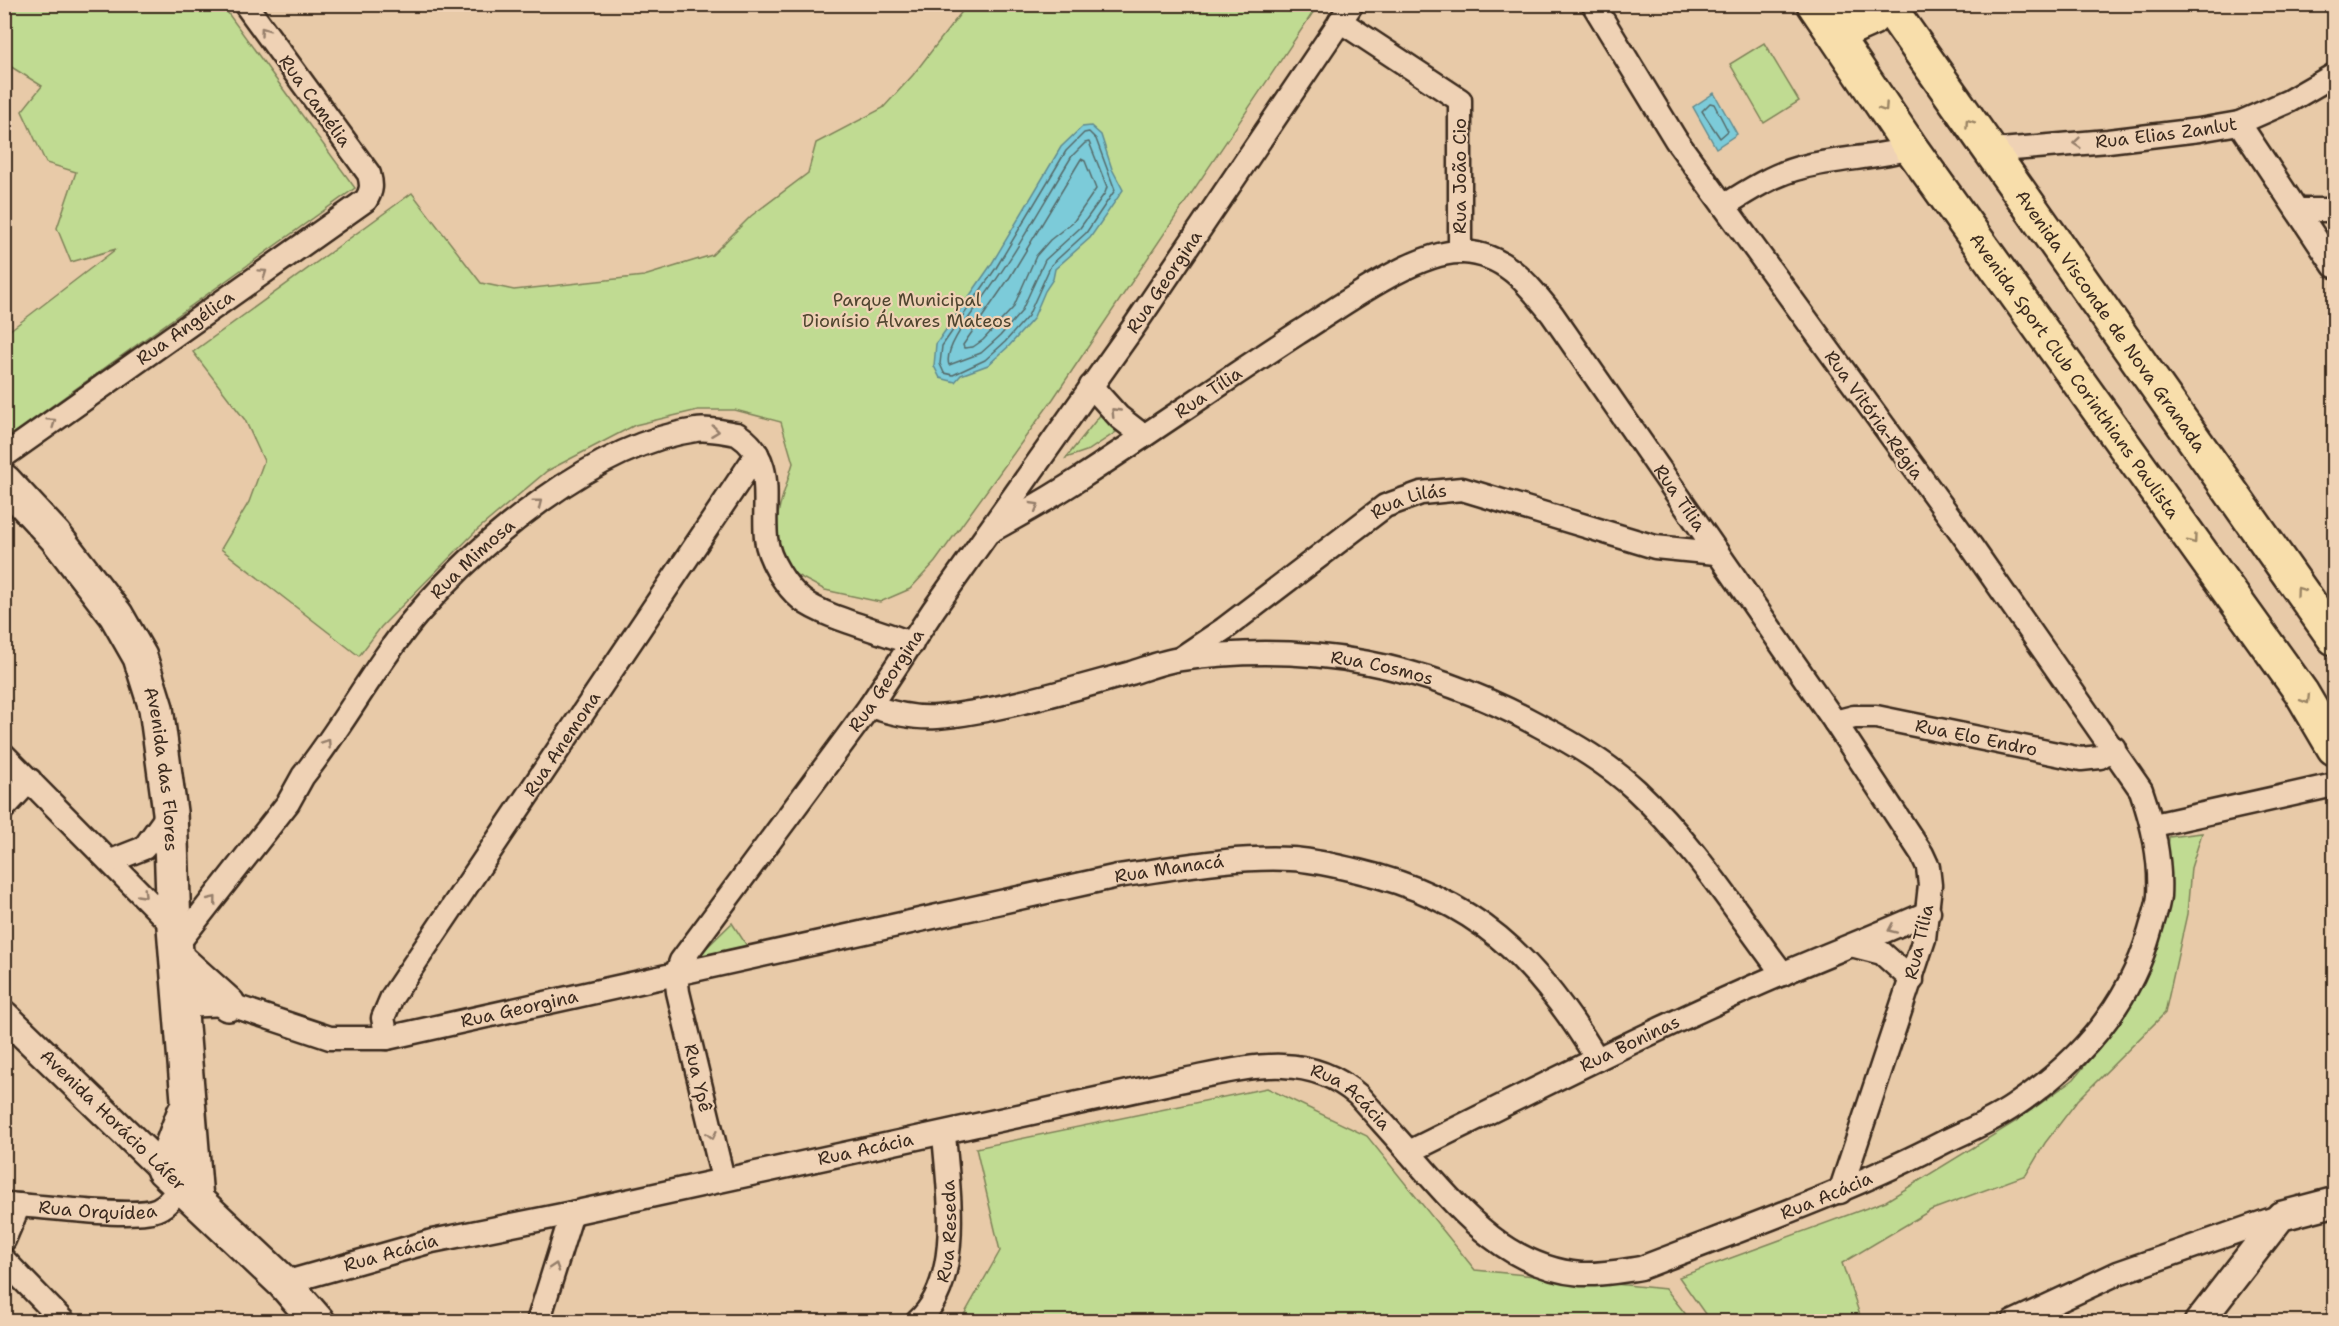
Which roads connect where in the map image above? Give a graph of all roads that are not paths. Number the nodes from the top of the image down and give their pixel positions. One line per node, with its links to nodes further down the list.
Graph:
1 (245, 4): 10 (street, Rua Camélia, one-way to 1)
2 (1593, 4): 11 (street, Rua Vitória-Régia)
3 (1886, 4): 4 (main road); 9 (main road, Avenida Visconde de Nova Granada, one-way to 3)
4 (1814, 6): 8 (main road, Avenida Sport Club Corinthians Paulista, one-way to 8)
5 (1346, 13): 14 (street, Rua João Cio); 16 (street, Rua Georgina)
6 (2334, 75): 7 (street, Rua Elias Zanlut)
7 (2239, 123): 9 (street, Rua Elias Zanlut, one-way to 9); 12 (street)
8 (1911, 148): 11 (street); 31 (main road, Avenida Sport Club Corinthians Paulista, one-way to 31)
9 (1989, 151): 25 (main road, Avenida Visconde de Nova Granada, one-way to 9)
10 (366, 200): 19 (street, Rua Angélica, one-way to 10)
11 (1724, 206): 30 (street, Rua Vitória-Régia)
12 (2297, 210): 13 (street); 15 (street)
13 (2334, 210)
14 (1460, 252): 17 (street, Rua Tília); 24 (street, Rua Tília)
15 (2334, 266)
16 (1091, 386): 17 (street, one-way to 16); 20 (street, Rua Georgina)
17 (1142, 435): 21 (street, Rua Tília)
18 (757, 454): 26 (street, Rua Mimosa); 40 (street, Rua Mimosa, one-way to 18); 48 (street, Rua Anemona)
19 (4, 456)
20 (1037, 463): 21 (street); 23 (street, Rua Georgina)
21 (1080, 479): 23 (street, Rua Tília, one-way to 21)
22 (4, 481): 36 (main road, Avenida das Flores)
23 (989, 532): 26 (street, Rua Georgina)
24 (1716, 553): 27 (street, Rua Lilás); 29 (street, Rua Tília)
25 (2334, 638)
26 (912, 644): 28 (street, Rua Georgina)
27 (1180, 659): 28 (street, Rua Cosmos); 42 (street, Rua Cosmos)
28 (870, 706): 43 (street, Rua Georgina)
29 (1835, 722): 30 (street, Rua Elo Endro); 39 (street, Rua Tília)
30 (2114, 748): 37 (street, Rua Vitória-Régia)
31 (2334, 748)
32 (4, 755): 33 (street)
33 (30, 780): 35 (street); 38 (street)
34 (2334, 785): 37 (street)
35 (4, 808)
36 (170, 812): 38 (street); 40 (main road, Avenida das Flores)
37 (2154, 825): 55 (street, Rua Acácia)
38 (111, 861): 40 (street, one-way to 40)
39 (1929, 912): 41 (street, Rua Boninas, one-way to 41); 44 (street, Rua Tília)
40 (176, 944): 45 (main road); 47 (main road, Avenida das Flores)
41 (1855, 946): 42 (street, Rua Boninas); 44 (street)
42 (1782, 974): 49 (street, Rua Boninas)
43 (676, 975): 48 (street, Rua Georgina); 49 (street, Rua Manacá); 53 (street, Rua Ypê, one-way to 53)
44 (1912, 980): 55 (street, Rua Tília)
45 (228, 1004): 47 (street, Rua Georgina); 47 (street); 48 (street, Rua Georgina)
46 (4, 1014): 54 (street, Avenida Horácio Láfer)
47 (183, 1021): 50 (main road, Avenida das Flores)
48 (387, 1038)
49 (1597, 1059): 52 (street, Rua Boninas)
50 (187, 1106): 54 (main road, Avenida das Flores); 54 (main road, Avenida das Flores)
51 (944, 1134): 52 (street, Rua Acácia); 53 (street, Rua Acácia); 66 (street, Rua Reseda)
52 (1409, 1152): 55 (street, Rua Acácia)
53 (723, 1179): 58 (street, Rua Acácia)
54 (180, 1185): 57 (street, Rua Orquídea); 62 (main road)
55 (1840, 1192)
56 (2334, 1202): 59 (street)
57 (12, 1204): 60 (street)
58 (572, 1213): 62 (street, Rua Acácia); 65 (street, one-way to 58)
59 (2281, 1216): 67 (street); 68 (street)
60 (4, 1240)
61 (4, 1260): 63 (street)
62 (284, 1283): 64 (main road)
63 (64, 1322)
64 (318, 1322)
65 (538, 1322)
66 (917, 1322)
67 (2013, 1322)
68 (2199, 1322)

